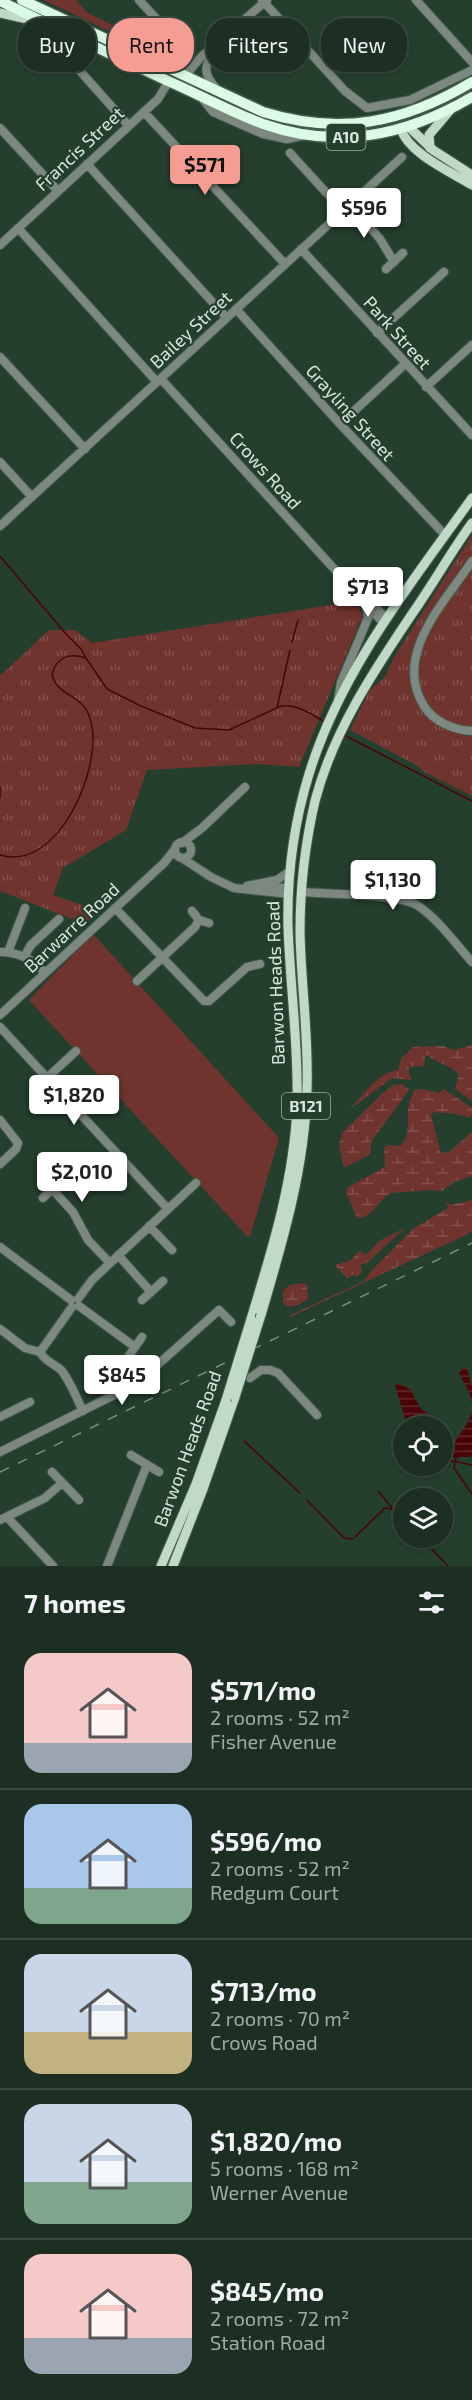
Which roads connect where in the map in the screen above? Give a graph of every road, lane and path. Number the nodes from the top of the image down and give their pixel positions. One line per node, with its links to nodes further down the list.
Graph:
1 (22, 0): 17 (highway, A10)
2 (139, 0): 9 (street)
3 (416, 0): 13 (street)
4 (0, 1): 8 (highway, A10)
5 (265, 1): 10 (street); 14 (street)
6 (0, 13): 7 (main road)
7 (21, 18)
8 (35, 18)
9 (156, 18)
10 (247, 18)
11 (96, 44): 17 (highway, A10)
12 (206, 54): 18 (street)
13 (472, 62)
14 (472, 70)
15 (81, 72): 26 (street)
16 (207, 72): 20 (street)
17 (171, 76): 18 (highway, A10); 21 (highway, A10); 24 (street, Francis Street)
18 (185, 76): 20 (highway, A10); 21 (highway)
19 (472, 82): 25 (highway, A10)
20 (221, 93): 25 (highway, A10)
21 (200, 96): 28 (highway, A10)
22 (472, 97): 23 (highway, A10)
23 (451, 109): 28 (highway, A10); 29 (main road)
24 (144, 112): 26 (street, Francis Street); 42 (street)
25 (398, 116): 28 (highway)
26 (129, 126): 32 (street, Francis Street)
27 (0, 128): 34 (street)
28 (405, 128): 29 (main road); 33 (main road)
29 (430, 148): 33 (main road)
30 (290, 153): 36 (street)
31 (402, 157): 35 (street, Bailey Street)
32 (87, 164): 34 (street, Francis Street); 46 (street)
33 (472, 182)
34 (58, 191): 37 (street, Francis Street)
35 (350, 204): 36 (street, Bailey Street); 41 (street)
36 (343, 211): 39 (street, Bailey Street)
37 (18, 228): 38 (street, Francis Street); 51 (street, Crows Road)
38 (0, 245)
39 (302, 249): 42 (street, Bailey Street); 47 (street, Park Street)
40 (403, 253): 41 (street)
41 (394, 262): 43 (street)
42 (285, 264): 45 (street, Bailey Street)
43 (386, 269)
44 (444, 272): 47 (street)
45 (236, 309): 46 (street, Bailey Street); 53 (street, Grayling Street)
46 (226, 317): 51 (street, Bailey Street)
47 (377, 333): 50 (street, Park Street)
48 (472, 345): 52 (street)
49 (0, 357): 55 (street)
50 (405, 364): 52 (street, Park Street); 53 (street)
51 (159, 380): 55 (street, Bailey Street); 63 (street, Crows Road)
52 (426, 387): 54 (street, Park Street)
53 (340, 424): 61 (street, Grayling Street)
54 (472, 435)
55 (85, 449): 57 (street, Bailey Street)
56 (0, 462): 57 (street)
57 (32, 497): 60 (street, Bailey Street)
58 (472, 498): 61 (main road, Barwon Heads Road / B121)
59 (472, 523): 68 (main road, Barwon Heads Road / B121)
60 (0, 526)
61 (445, 535): 65 (main road, Barwon Heads Road / B121)
62 (472, 561): 70 (street)
63 (347, 583): 64 (street, Crows Road); 66 (street, Crows Road)
64 (365, 597): 65 (street); 67 (street)
65 (398, 603): 67 (main road, Barwon Heads Road / B121)
66 (368, 609): 67 (street, Crows Road); 69 (street)
67 (386, 621): 68 (main road); 69 (main road, Barwon Heads Road / B121)
68 (400, 631): 83 (main road, Barwon Heads Road / B121)
69 (336, 705): 78 (main road, Barwon Heads Road / B121)
70 (472, 731)
71 (245, 788): 72 (street)
72 (202, 828): 73 (street); 75 (street)
73 (182, 843): 74 (street); 75 (street)
74 (175, 849): 76 (street); 77 (street, Barwarre Road)
75 (190, 850): 76 (street); 79 (street)
76 (181, 858): 77 (street, Barwarre Road); 79 (street)
77 (164, 863): 85 (street, Barwarre Road)
78 (290, 871): 81 (street); 82 (main road, Barwon Heads Road / B121)
79 (207, 875): 80 (street)
80 (222, 883): 81 (street); 82 (street)
81 (247, 886): 82 (street)
82 (289, 891): 83 (main road); 124 (main road, Barwon Heads Road / B121, bridge)
83 (301, 892): 93 (street); 124 (main road, Barwon Heads Road / B121, bridge)
84 (26, 908): 90 (street)
85 (115, 908): 92 (street); 95 (street, Barwarre Road)
86 (192, 911): 88 (street)
87 (59, 919): 91 (street)
88 (199, 920): 89 (street); 92 (street)
89 (209, 923)
90 (4, 952): 91 (street)
91 (24, 957): 95 (street)
92 (162, 958): 94 (street); 96 (street)
93 (472, 962)
94 (260, 964)
95 (44, 974): 97 (street, Barwarre Road)
96 (137, 981)
97 (0, 1015)
98 (0, 1027): 100 (street)
99 (76, 1051): 100 (street)
100 (47, 1078): 107 (street)
101 (0, 1120): 102 (street)
102 (0, 1164)
103 (65, 1176): 105 (street)
104 (196, 1183): 107 (street)
105 (52, 1189): 106 (street); 112 (street)
106 (43, 1198)
107 (168, 1209): 108 (street)
108 (150, 1226): 110 (street); 111 (street)
109 (0, 1248): 116 (street)
110 (172, 1250)
111 (118, 1256): 112 (street); 114 (street)
112 (110, 1263): 116 (street)
113 (163, 1281): 114 (street)
114 (151, 1292): 115 (street)
115 (142, 1300)
116 (75, 1303): 120 (street); 121 (street)
117 (231, 1322): 126 (street)
118 (0, 1329): 121 (street)
119 (142, 1337): 120 (street)
120 (135, 1347): 122 (street)
121 (40, 1352): 126 (street)
122 (128, 1357)
123 (250, 1378): 128 (street)
124 (231, 1398): 139 (main road, Barwon Heads Road / B121); 140 (main road, Barwon Heads Road / B121)
125 (30, 1402): 127 (street)
126 (83, 1411): 129 (street)
127 (1, 1413)
128 (317, 1415)
129 (1, 1449)
130 (131, 1455): 131 (street)
131 (147, 1465): 133 (street); 138 (street)
132 (52, 1472): 134 (street)
133 (159, 1472)
134 (62, 1483): 135 (street); 136 (street)
135 (79, 1500)
136 (3, 1519): 137 (street)
137 (53, 1566)
138 (107, 1566)
139 (161, 1566)
140 (173, 1566)

